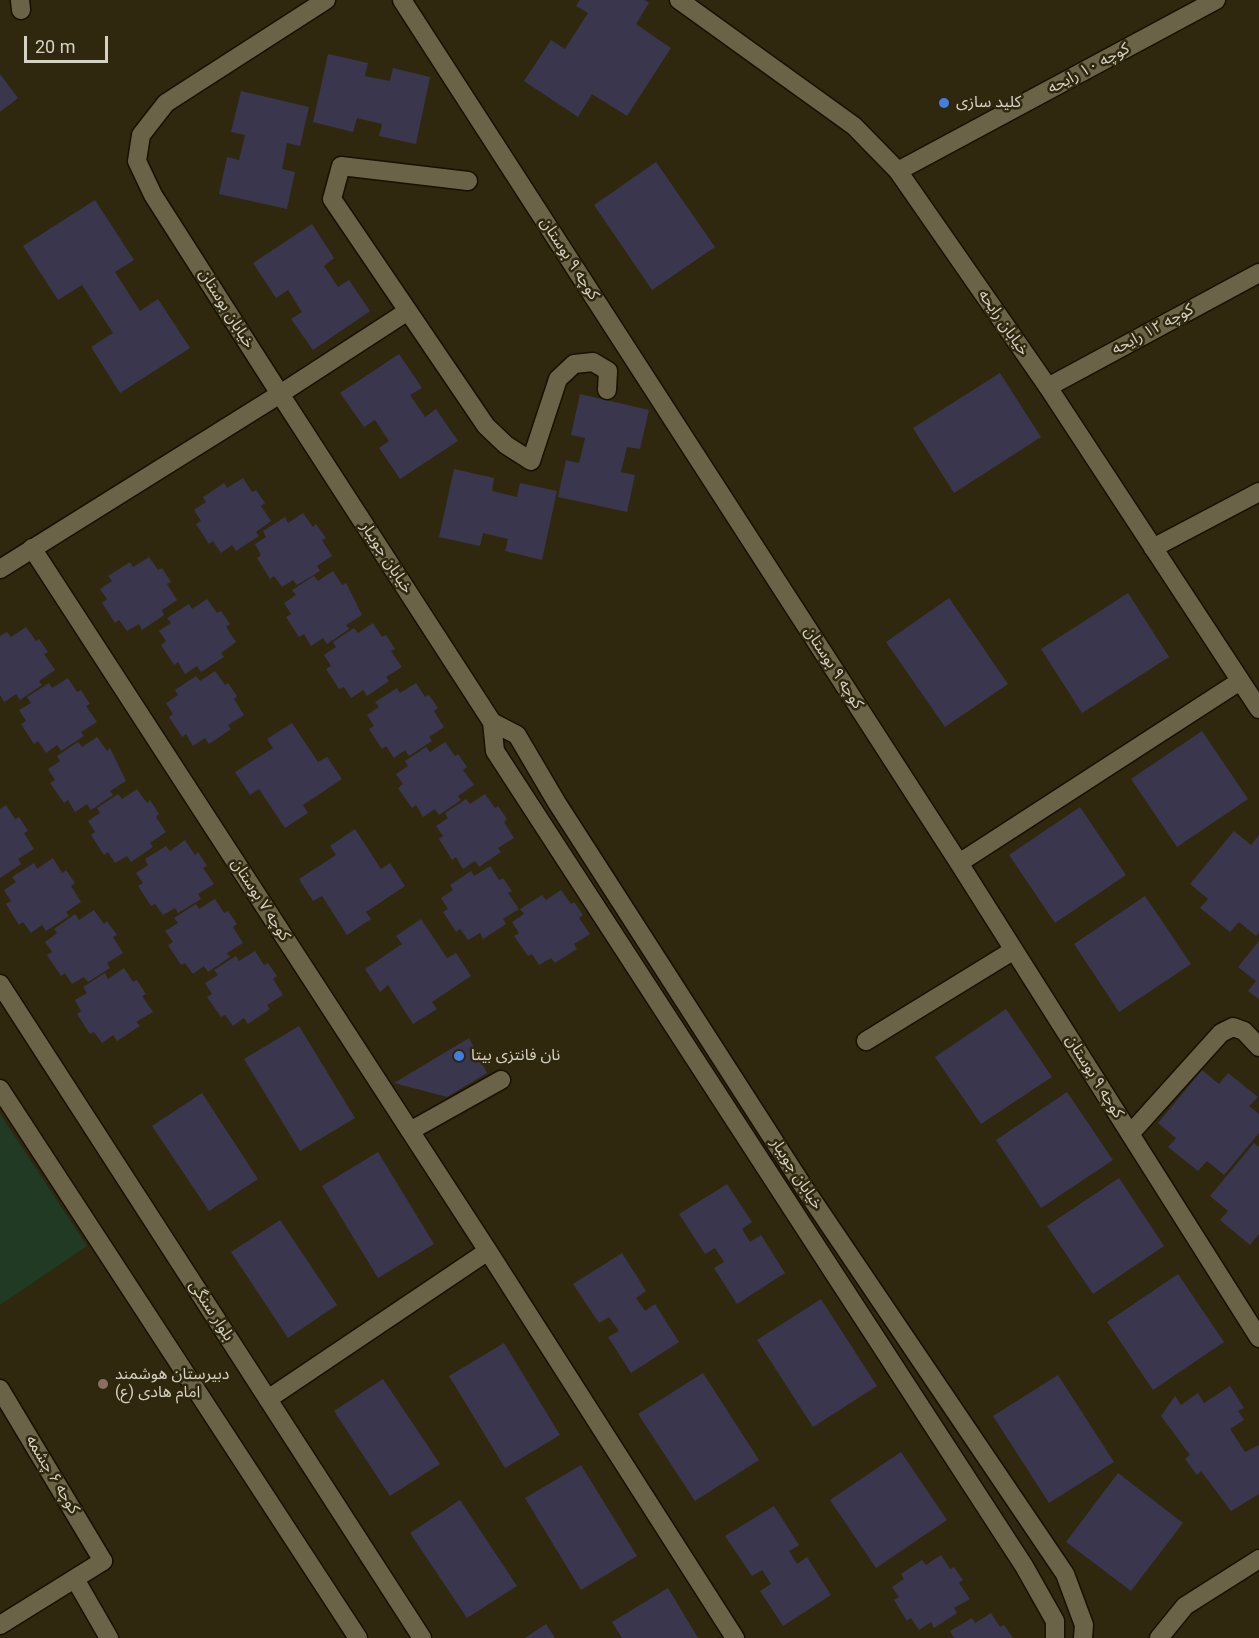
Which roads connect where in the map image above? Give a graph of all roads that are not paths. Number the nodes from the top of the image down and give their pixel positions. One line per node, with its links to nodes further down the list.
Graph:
1 (326, 0): 11 (street, خیابان بوستان)
2 (402, 0): 19 (street, کوچه ۹ بوستان)
3 (679, 0): 5 (street, خیابان رایحه)
4 (1216, 0): 5 (street, کوچه ۱۰ رایحه)
5 (898, 171): 9 (street, خیابان رایحه)
6 (468, 181): 8 (street)
7 (1259, 273): 9 (street, کوچه ۱۲ رایحه)
8 (408, 311): 10 (street); 11 (street)
9 (1048, 387): 14 (street, خیابان رایحه)
10 (607, 390)
11 (280, 394): 13 (street); 18 (street, خیابان جویبار)
12 (1259, 492): 14 (street)
13 (32, 548): 15 (street); 26 (street, کوچه ۷ بوستان)
14 (1153, 548): 16 (street, خیابان رایحه)
15 (0, 569)
16 (1240, 681): 17 (street, خیابان رایحه); 19 (street)
17 (1258, 707)
18 (492, 722): 39 (street, خیابان جویبار); 40 (street, خیابان جویبار)
19 (959, 863): 20 (street, کوچه ۹ بوستان)
20 (1014, 950): 22 (street); 27 (street, کوچه ۹ بوستان)
21 (0, 984): 31 (street, بلوار سنگی)
22 (866, 1041)
23 (1259, 1047): 27 (street)
24 (501, 1080): 26 (street)
25 (0, 1089): 36 (street)
26 (410, 1131): 28 (street, کوچه ۷ بوستان)
27 (1130, 1134): 29 (street, کوچه ۹ بوستان)
28 (488, 1251): 31 (street); 38 (street, کوچه ۷ بوستان)
29 (1259, 1338)
30 (0, 1389): 33 (street, کوچه ۶ چشمه)
31 (268, 1399): 37 (street, بلوار سنگی)
32 (1259, 1559): 41 (street)
33 (75, 1579): 34 (street); 35 (street)
34 (0, 1625)
35 (109, 1638)
36 (358, 1638)
37 (422, 1638)
38 (735, 1638)
39 (1055, 1638)
40 (1083, 1638)
41 (1158, 1638)

